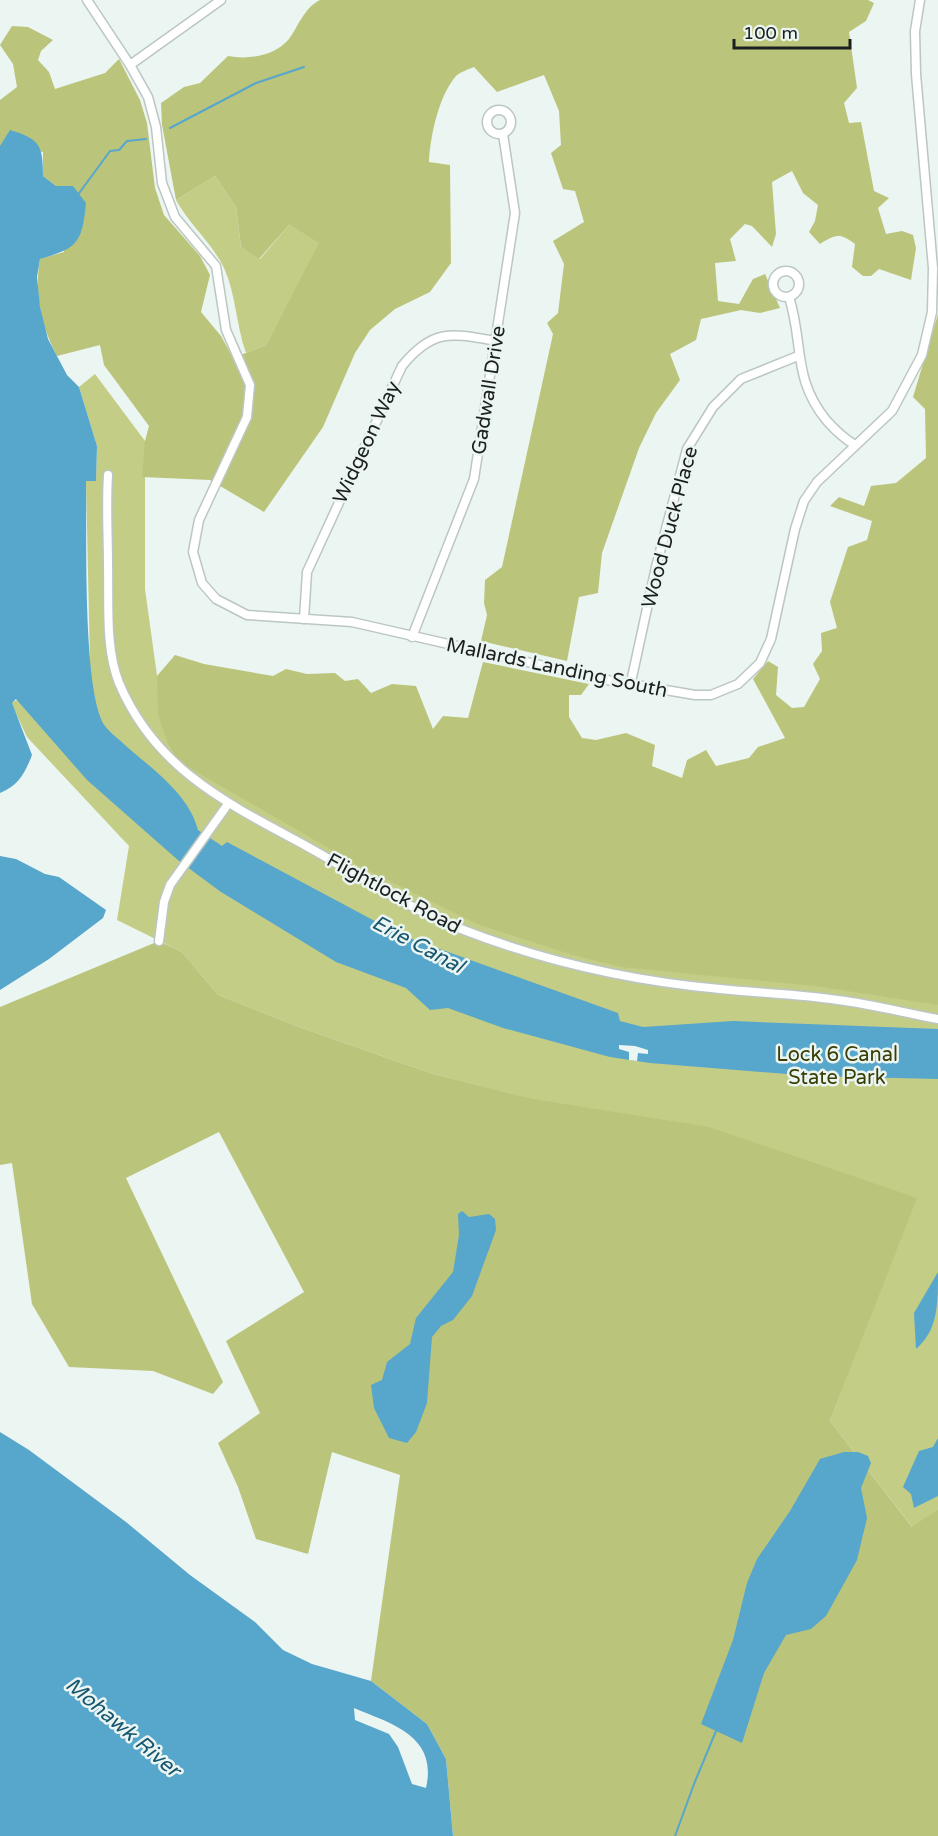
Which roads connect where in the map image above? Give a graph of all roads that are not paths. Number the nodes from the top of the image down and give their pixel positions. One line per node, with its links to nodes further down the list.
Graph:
1 (87, 0): 4 (street, Mallards Landing South)
2 (221, 0): 4 (street)
3 (920, 0): 9 (street, Mallards Landing South)
4 (130, 65): 11 (street, Mallards Landing South)
5 (504, 134): 7 (street, Gadwall Drive)
6 (789, 297): 8 (street)
7 (496, 341): 11 (street, Widgeon Way); 12 (street, Gadwall Drive)
8 (798, 356): 9 (street); 13 (street, Wood Duck Place)
9 (855, 445): 13 (street, Mallards Landing South)
10 (108, 475): 14 (street, Flightlock Road)
11 (304, 619): 12 (street, Mallards Landing South)
12 (412, 637): 13 (street, Mallards Landing South)
13 (631, 682)
14 (228, 804): 15 (street); 16 (street, Flightlock Road)
15 (159, 941)
16 (938, 1019)

